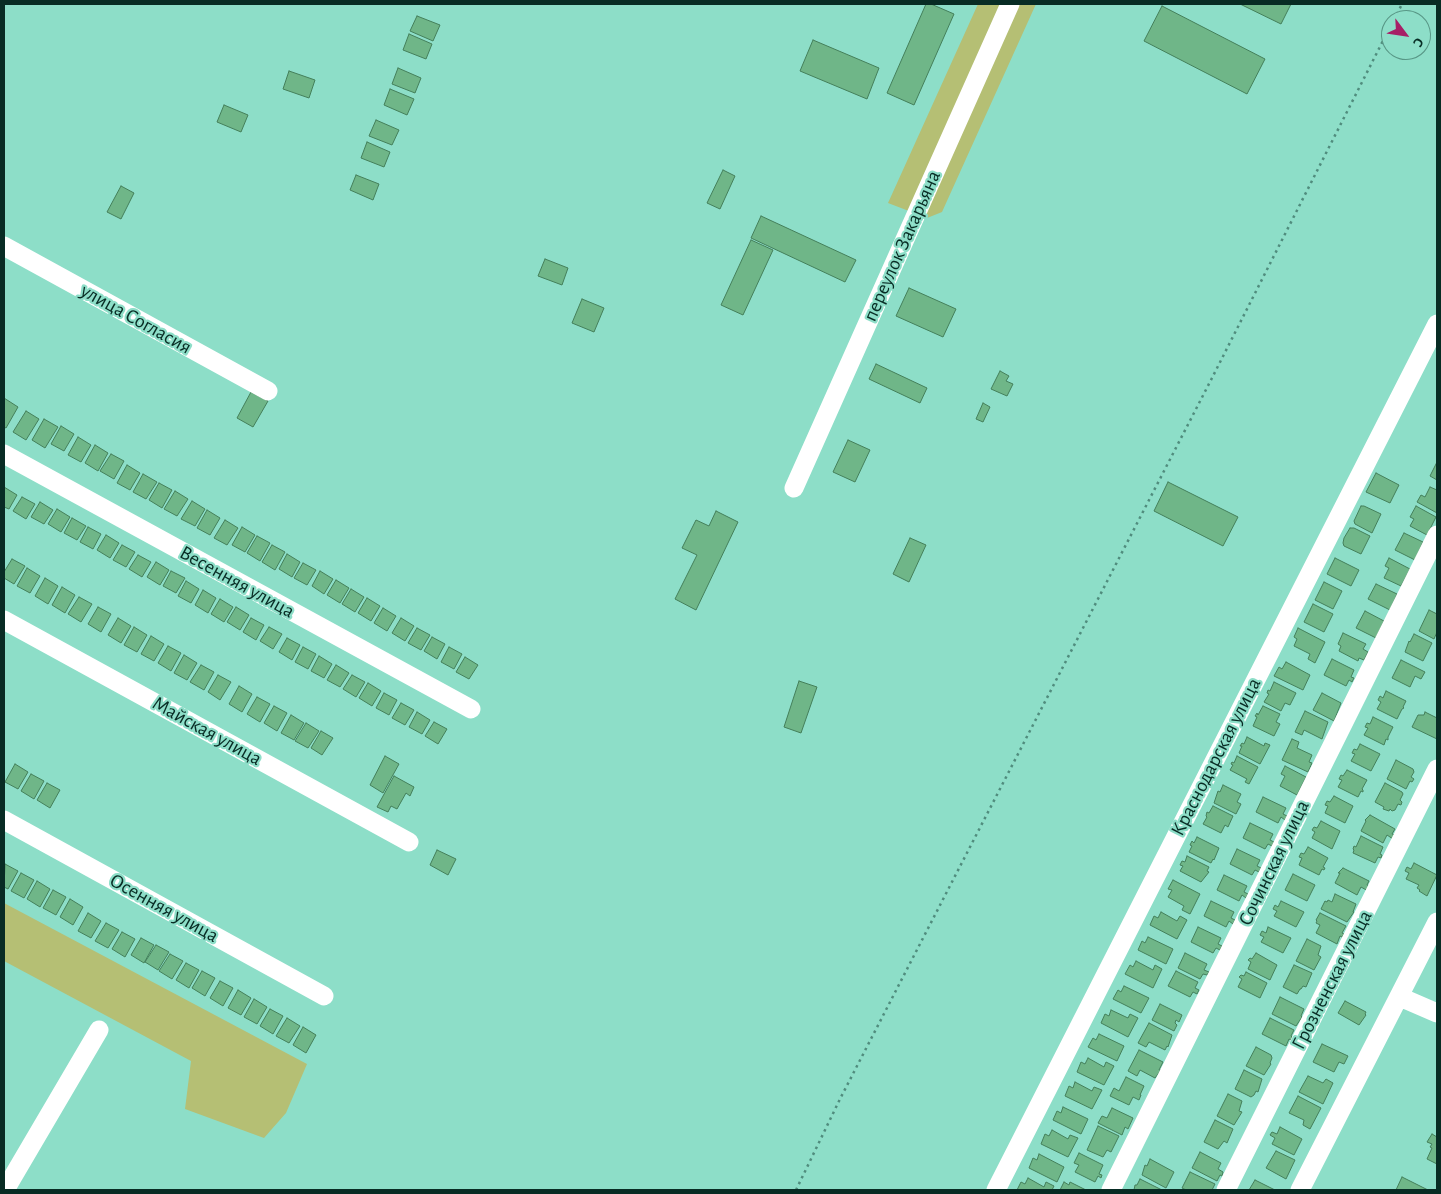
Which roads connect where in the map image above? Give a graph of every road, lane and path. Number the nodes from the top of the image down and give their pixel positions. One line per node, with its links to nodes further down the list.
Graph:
1 (1010, 4): 7 (street, переулок Закарьяна)
2 (1381, 45): 20 (path)
3 (4, 246): 5 (street, улица Согласия)
4 (1437, 324): 21 (street, Краснодарская улица)
5 (268, 392)
6 (4, 454): 10 (street, Весенняя улица)
7 (794, 488)
8 (1437, 535): 22 (street, Сочинская улица)
9 (4, 620): 13 (street, Майская улица)
10 (471, 709)
11 (1437, 769): 23 (street, Грозненская улица)
12 (4, 820): 15 (street, Осенняя улица)
13 (410, 842)
14 (1437, 922): 16 (street)
15 (324, 996)
16 (1400, 997): 17 (street); 24 (street)
17 (1437, 1013)
18 (99, 1030): 19 (street)
19 (5, 1190)
20 (796, 1190)
21 (996, 1190)
22 (1111, 1190)
23 (1226, 1190)
24 (1300, 1190)

